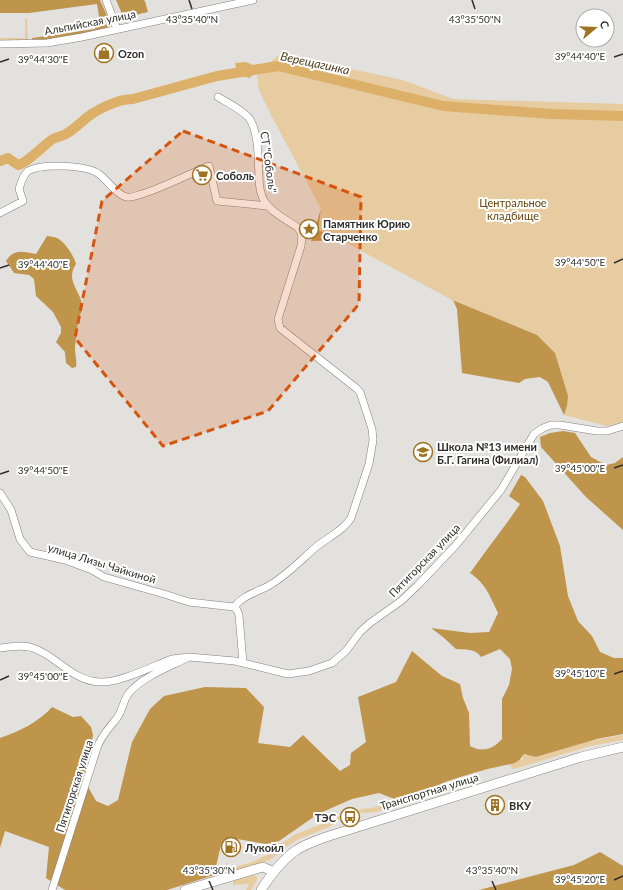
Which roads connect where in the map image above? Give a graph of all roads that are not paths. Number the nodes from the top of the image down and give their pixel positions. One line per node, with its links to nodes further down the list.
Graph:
1 (106, 0): 3 (street)
2 (253, 0): 3 (street, Альпийская улица)
3 (117, 29): 4 (street, Альпийская улица)
4 (0, 44)
5 (218, 97): 6 (street, СТ "Соболь")
6 (268, 206): 7 (street); 10 (street, СТ "Соболь")
7 (0, 213)
8 (623, 426): 13 (street, Пятигорская улица)
9 (0, 493): 10 (street, улица Лизы Чайкиной)
10 (234, 606): 13 (street)
11 (0, 648): 12 (street, Пятигорская улица)
12 (189, 657): 13 (street, Пятигорская улица); 16 (street, Пятигорская улица)
13 (243, 662)
14 (623, 747): 15 (main road, Транспортная улица)
15 (274, 872): 17 (main road); 18 (main road, Транспортная улица)
16 (52, 890)
17 (185, 890)
18 (261, 890)

